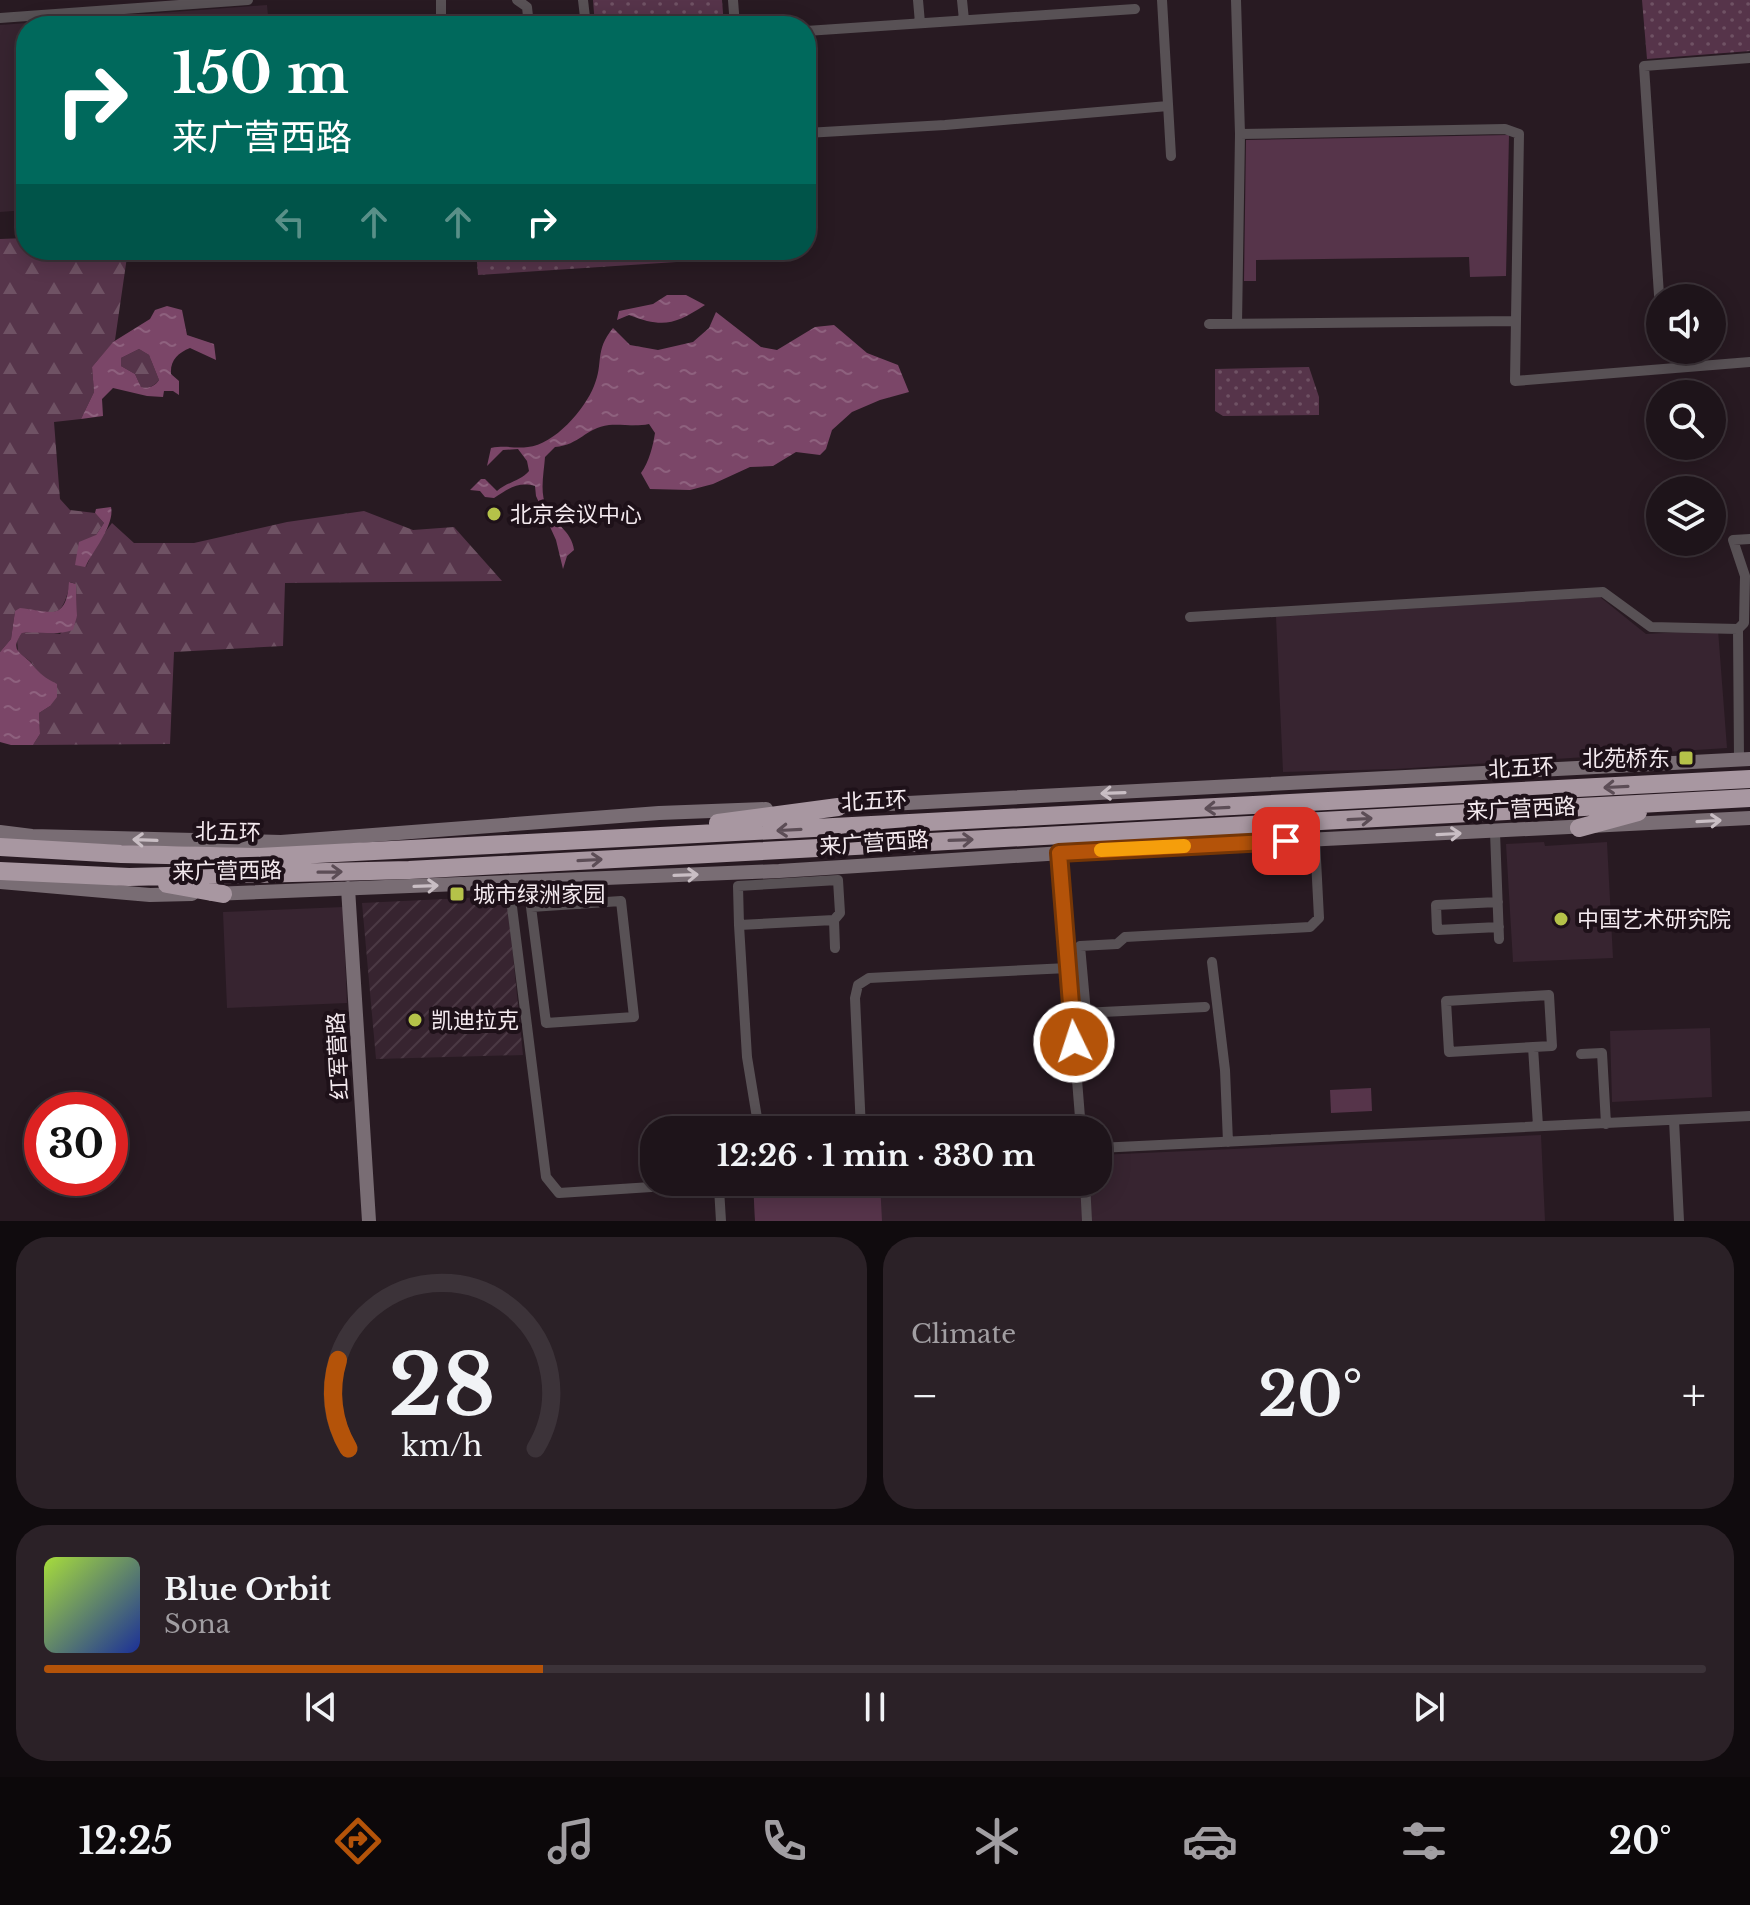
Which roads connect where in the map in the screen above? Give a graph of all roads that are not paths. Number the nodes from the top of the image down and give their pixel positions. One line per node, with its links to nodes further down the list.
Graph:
1 (248, 0): 8 (street)
2 (517, 0): 9 (street)
3 (918, 0): 11 (street)
4 (962, 0): 10 (street)
5 (1162, 0): 14 (street)
6 (1236, 0): 16 (street)
7 (1135, 9): 10 (street)
8 (28, 16)
9 (528, 16)
10 (964, 20): 11 (street)
11 (920, 23): 12 (street)
12 (816, 30)
13 (1750, 58): 18 (street)
14 (1168, 106): 15 (street); 17 (street)
15 (816, 132)
16 (1240, 134): 19 (street); 21 (street)
17 (1171, 156)
18 (1658, 284)
19 (1516, 321): 21 (street); 22 (street)
20 (1209, 324): 21 (street)
21 (1237, 324)
22 (1750, 362)
23 (1750, 539): 25 (street)
24 (1190, 617): 25 (street)
25 (1738, 629): 26 (street)
26 (1745, 760): 30 (street, one-way to 30)
27 (1750, 779): 35 (highway, 北五环, one-way to 35)
28 (1750, 798): 29 (highway, 北五环)
29 (1671, 802): 32 (highway); 40 (highway, 北五环, one-way to 29)
30 (838, 807): 33 (street, one-way to 33); 35 (highway)
31 (1750, 818): 32 (street, 来广营西路, one-way to 31)
32 (1579, 828): 34 (street, 来广营西路)
33 (0, 832)
34 (1495, 832): 36 (street, 来广营西路, one-way to 34); 47 (street)
35 (624, 838): 37 (highway, 北五环)
36 (1315, 840): 38 (street, 来广营西路); 51 (street)
37 (0, 847)
38 (1059, 853): 41 (street, 来广营西路); 52 (street)
39 (0, 871): 40 (highway, 北五环)
40 (129, 877): 46 (highway)
41 (794, 877): 42 (street, 来广营西路, one-way to 41); 49 (street); 50 (street)
42 (577, 880): 44 (street, 来广营西路); 48 (street)
43 (0, 882): 46 (street, 来广营西路)
44 (509, 883): 45 (street, 来广营西路, one-way to 44); 72 (street)
45 (348, 888): 46 (street, 来广营西路); 71 (street, 红军营路)
46 (223, 894)
47 (1498, 902): 47 (street)
48 (580, 904): 48 (street)
49 (834, 920): 50 (street); 53 (street)
50 (739, 925): 61 (street)
51 (1080, 946): 52 (street); 58 (street)
52 (1066, 947): 55 (street)
53 (835, 948)
54 (1212, 962): 68 (street)
55 (1068, 968): 57 (street); 62 (street)
56 (1205, 1007): 58 (street)
57 (1072, 1013): 58 (street); 63 (street)
58 (1086, 1013)
59 (1533, 1047): 59 (street); 67 (street)
60 (1581, 1054): 66 (street)
61 (757, 1116)
62 (860, 1116)
63 (1080, 1116)
64 (1750, 1116): 65 (street)
65 (1674, 1120): 66 (street); 74 (street)
66 (1606, 1124): 67 (street)
67 (1538, 1126): 68 (street)
68 (1228, 1142): 69 (street)
69 (1112, 1147)
70 (1086, 1196): 73 (street)
71 (369, 1221)
72 (721, 1221)
73 (1087, 1221)
74 (1679, 1221)

